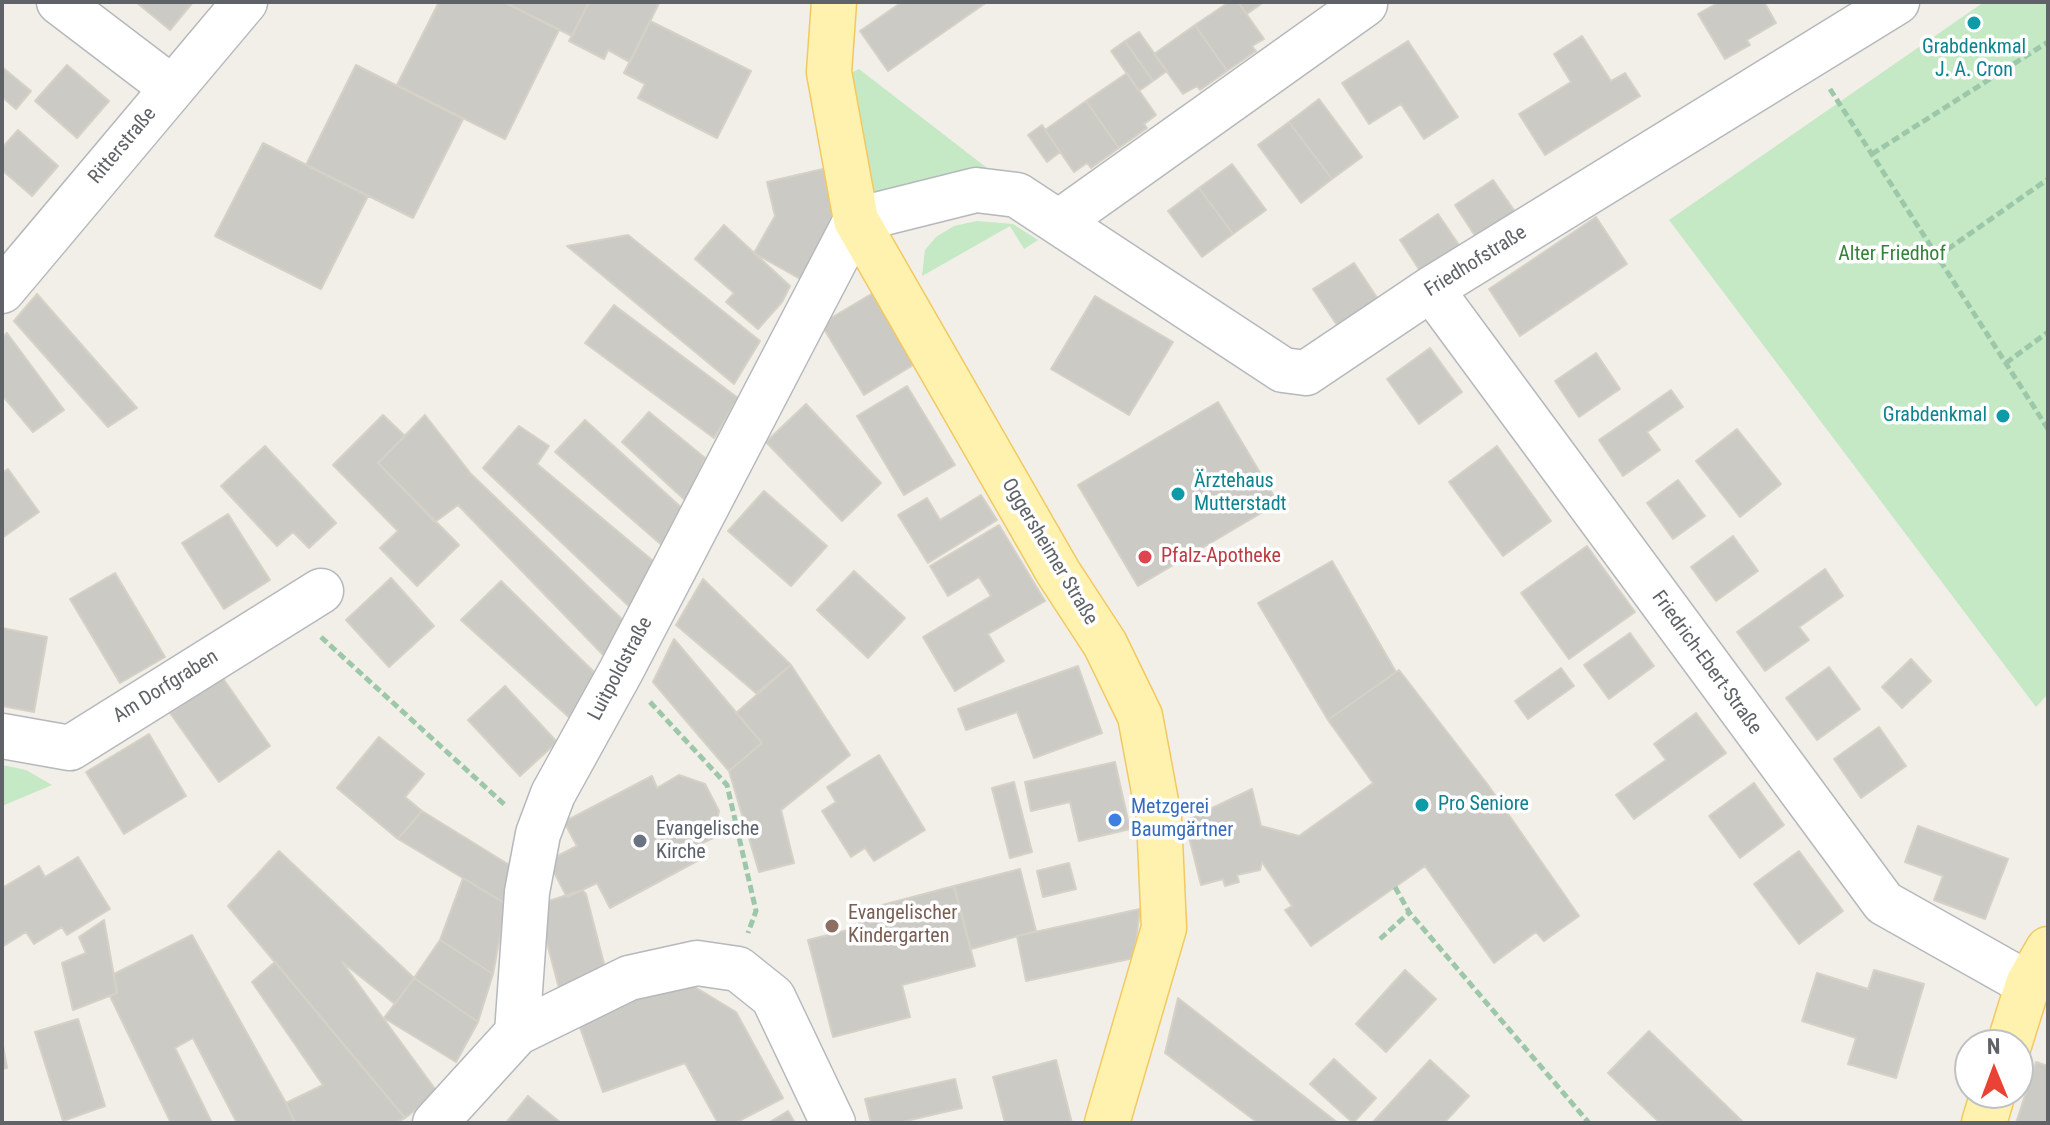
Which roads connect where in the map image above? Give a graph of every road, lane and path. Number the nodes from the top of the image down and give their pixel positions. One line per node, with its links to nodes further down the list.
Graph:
1 (59, 2): 8 (street)
2 (245, 2): 8 (street, Ritterstraße)
3 (834, 2): 11 (main road, Oggersheimer Straße)
4 (1897, 2): 7 (street, Friedhofstraße)
5 (1365, 4): 12 (street)
6 (2048, 42): 9 (path)
7 (1808, 59): 9 (path); 14 (street, Friedhofstraße)
8 (172, 88): 15 (street, Ritterstraße)
9 (1872, 154): 13 (path)
10 (2048, 179): 13 (path)
11 (856, 220): 12 (street, Friedhofstraße); 20 (street, Luitpoldstraße); 32 (main road, Oggersheimer Straße)
12 (1059, 222): 14 (street, Friedhofstraße)
13 (1938, 256): 17 (path)
14 (1431, 289): 26 (street, Friedrich-Ebert-Straße)
15 (2, 291)
16 (2048, 332): 17 (path)
17 (2006, 363): 18 (path)
18 (2048, 429)
19 (306, 600): 21 (street, Am Dorfgraben); 22 (path)
20 (621, 671): 22 (street, Luitpoldstraße); 27 (path)
21 (2, 736)
22 (538, 834): 29 (street, Luitpoldstraße)
23 (1395, 887): 24 (path)
24 (1409, 912): 25 (path); 33 (path)
25 (1380, 939)
26 (2038, 966): 28 (main road)
27 (738, 969): 29 (street); 31 (street)
28 (2015, 1029)
29 (517, 1033): 30 (street)
30 (435, 1123)
31 (833, 1123)
32 (1107, 1123)
33 (1589, 1123)

